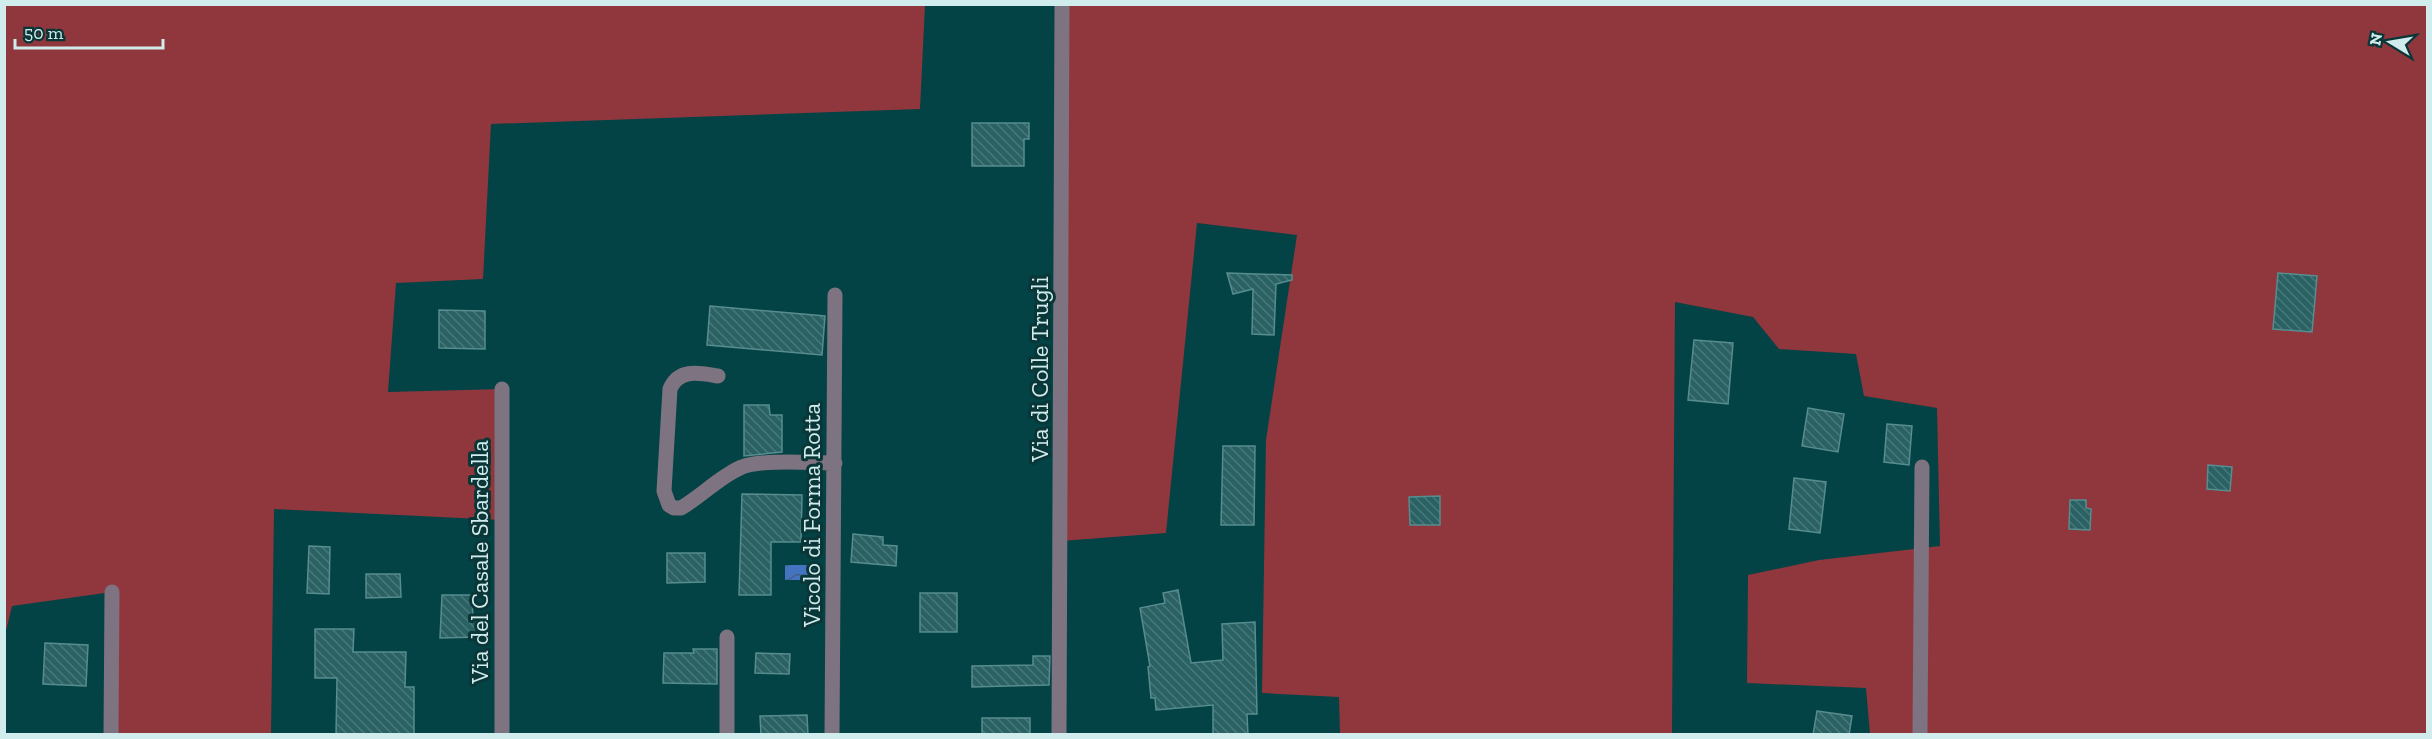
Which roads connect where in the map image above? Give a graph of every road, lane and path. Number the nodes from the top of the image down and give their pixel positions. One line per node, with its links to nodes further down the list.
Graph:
1 (1062, 4): 13 (street, Via di Colle Trugli)
2 (835, 295): 5 (street, Vicolo di Forma Rotta)
3 (718, 376): 5 (street)
4 (502, 389): 10 (street, Via del Casale Sbardella)
5 (835, 463): 12 (street, Vicolo di Forma Rotta)
6 (1922, 467): 14 (street)
7 (112, 592): 9 (street)
8 (727, 637): 11 (street)
9 (111, 735)
10 (502, 735)
11 (727, 735)
12 (832, 735)
13 (1059, 735)
14 (1920, 735)

